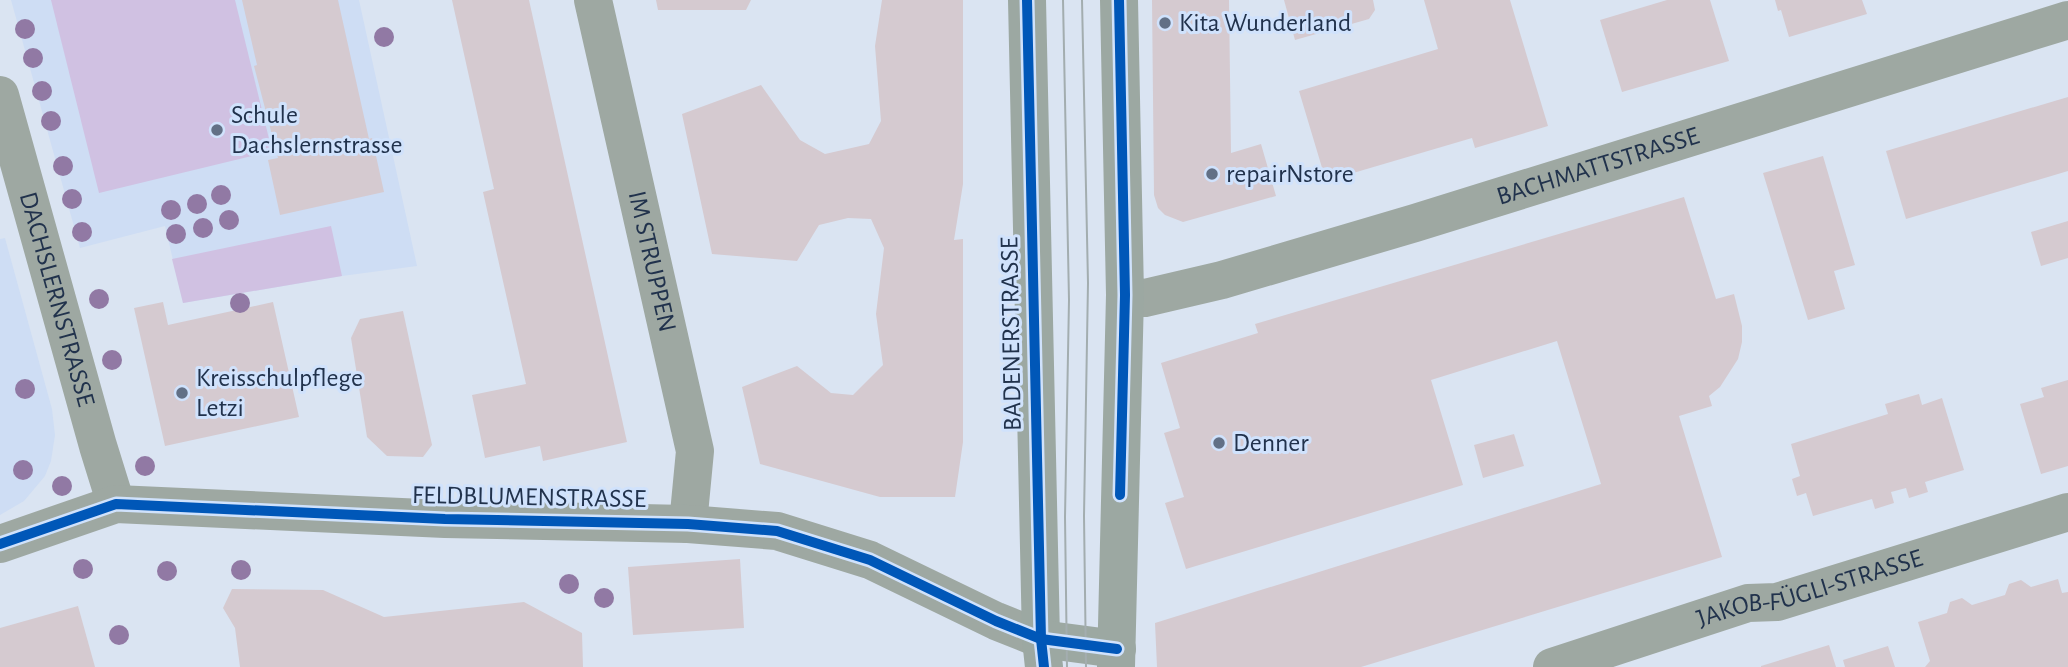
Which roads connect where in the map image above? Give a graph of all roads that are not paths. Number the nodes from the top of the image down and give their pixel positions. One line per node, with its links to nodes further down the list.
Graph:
1 (593, 0): 9 (street, IM STRUPPEN)
2 (1027, 0): 11 (street, BADENERSTRASSE)
3 (1119, 0): 6 (street)
4 (2068, 20): 6 (street, BACHMATTSTRASSE)
5 (0, 94): 7 (street, DACHSLERNSTRASSE)
6 (1125, 295): 12 (street)
7 (116, 504): 9 (street, FELDBLUMENSTRASSE); 10 (street, FELDBLUMENSTRASSE)
8 (2068, 512): 13 (street, JAKOB-FÜGLI-STRASSE)
9 (688, 524): 11 (street, FELDBLUMENSTRASSE)
10 (0, 544)
11 (1043, 653): 12 (street)
12 (1117, 658)
13 (1552, 667)

